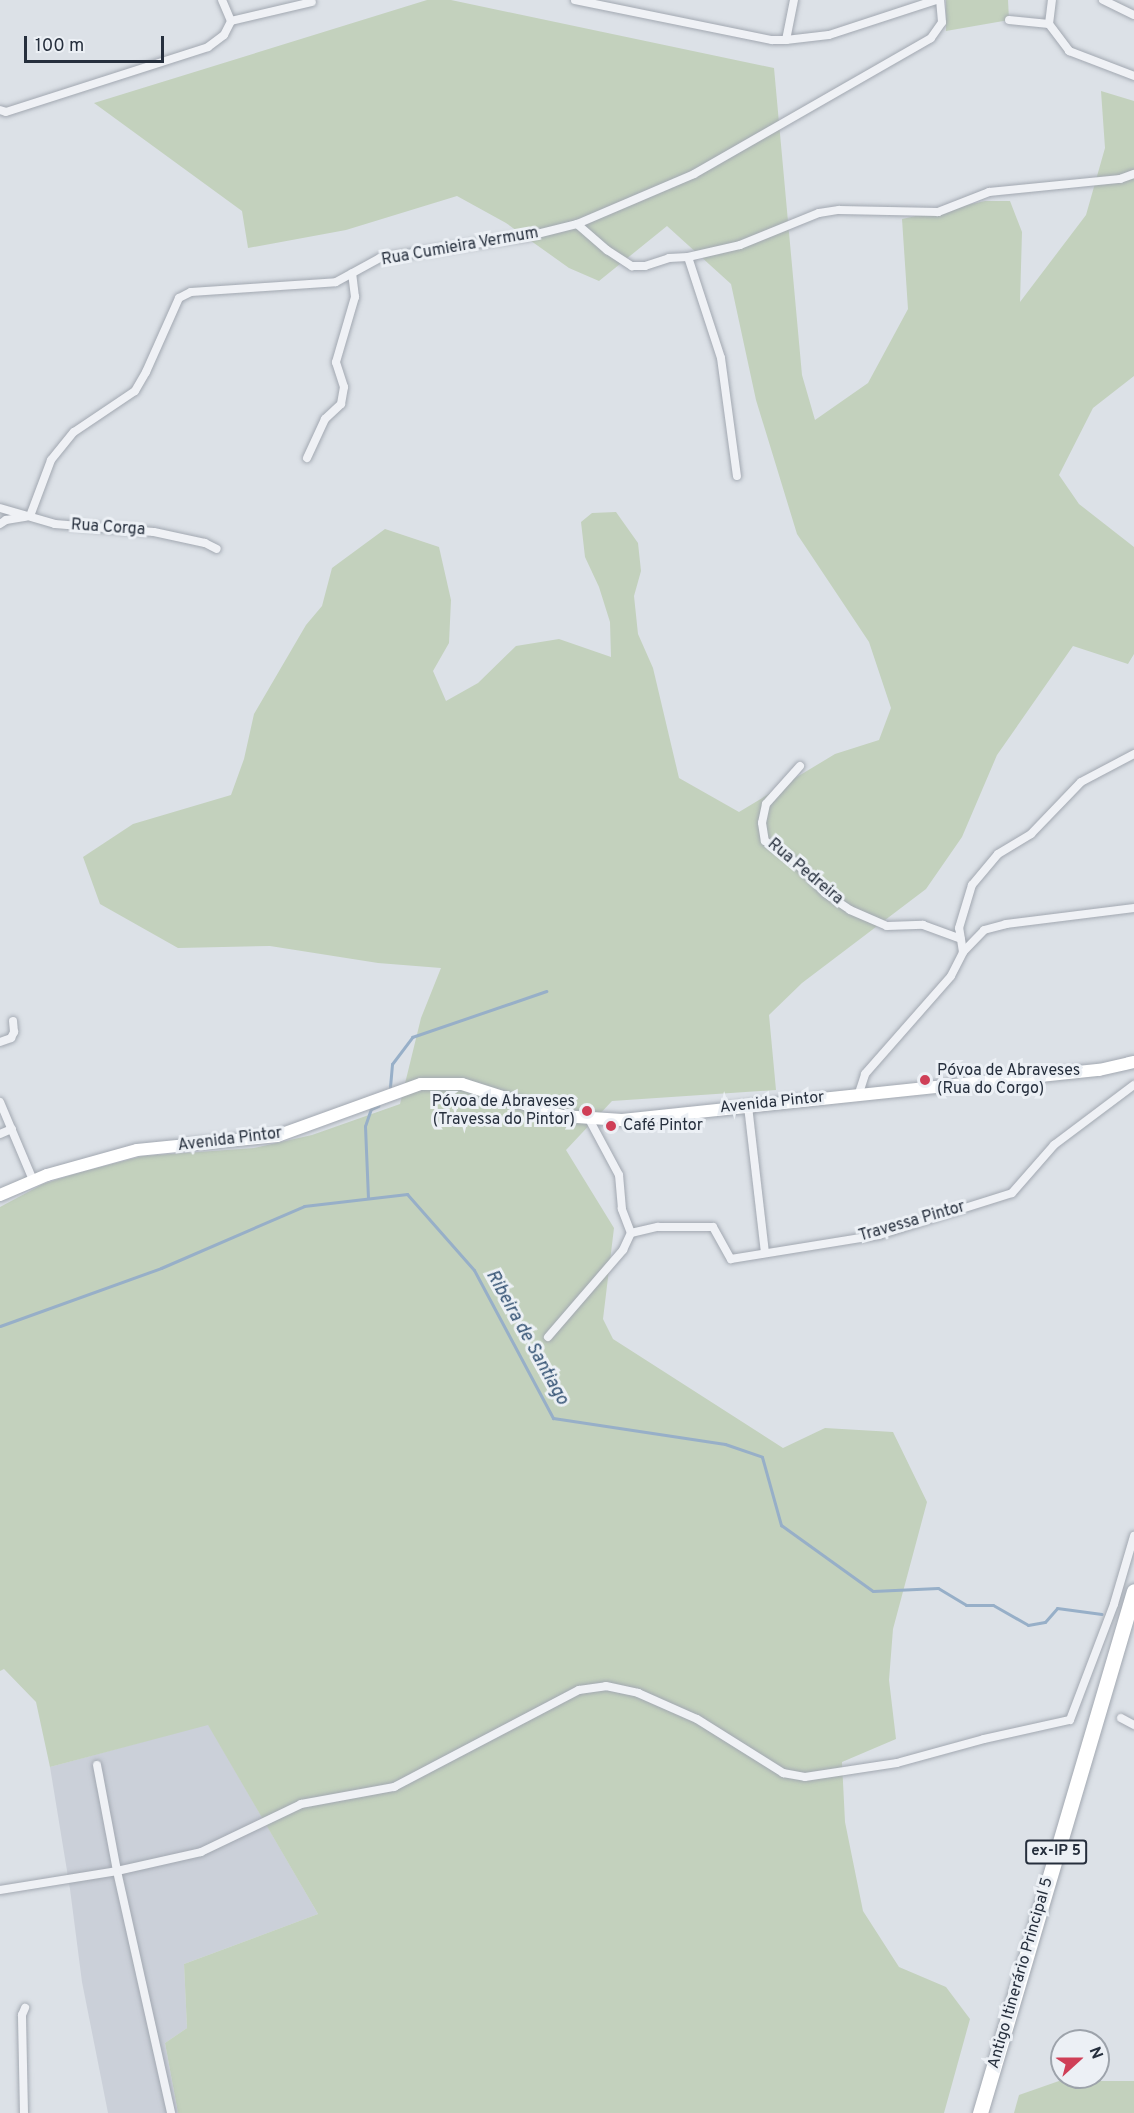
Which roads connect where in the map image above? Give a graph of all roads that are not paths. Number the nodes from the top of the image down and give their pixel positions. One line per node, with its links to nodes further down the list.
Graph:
1 (222, 0): 10 (street)
2 (575, 0): 12 (street)
3 (794, 0): 12 (street)
4 (938, 0): 12 (street); 16 (street, Rua Cumieira Vermum)
5 (1052, 0): 11 (street)
6 (1103, 0): 8 (street)
7 (312, 2): 10 (street)
8 (1134, 15)
9 (1009, 20): 11 (street)
10 (231, 21): 14 (street)
11 (1048, 24): 13 (street)
12 (786, 40)
13 (1134, 76)
14 (0, 110)
15 (1134, 174): 17 (street)
16 (577, 224): 17 (street); 18 (street, Rua Cumieira Vermum)
17 (688, 257): 20 (street)
18 (352, 273): 19 (street); 22 (street, Rua Cumieira Vermum)
19 (307, 458)
20 (737, 476)
21 (0, 508): 22 (street, Rua Corga)
22 (30, 516): 23 (street); 24 (street, Rua Corga)
23 (0, 524)
24 (217, 549)
25 (1134, 753): 28 (street)
26 (800, 766): 28 (street, Rua Pedreira)
27 (1134, 908): 29 (street)
28 (961, 939): 29 (street)
29 (963, 952): 34 (street)
30 (13, 1022): 31 (street)
31 (0, 1042)
32 (1134, 1062): 34 (street, Avenida Pintor)
33 (1134, 1085): 43 (street, Travessa Pintor)
34 (859, 1093): 36 (street, Avenida Pintor)
35 (0, 1102): 38 (street)
36 (748, 1106): 37 (street, Avenida Pintor); 43 (street)
37 (589, 1119): 40 (street, Avenida Pintor); 42 (street)
38 (12, 1129): 39 (street); 40 (street)
39 (0, 1134)
40 (33, 1180): 41 (street, Avenida Pintor)
41 (0, 1195)
42 (631, 1233): 43 (street, Travessa Pintor); 44 (street)
43 (765, 1253)
44 (548, 1337)
45 (1134, 1536): 50 (street)
46 (1134, 1591): 55 (highway, Antigo Itinerário Principal 5 / ex-IP 5)
47 (1120, 1718): 48 (street)
48 (1134, 1725)
49 (97, 1765): 50 (street)
50 (117, 1871): 51 (street); 54 (street)
51 (0, 1890)
52 (25, 2008): 53 (street)
53 (24, 2113)
54 (171, 2113)
55 (980, 2113)

